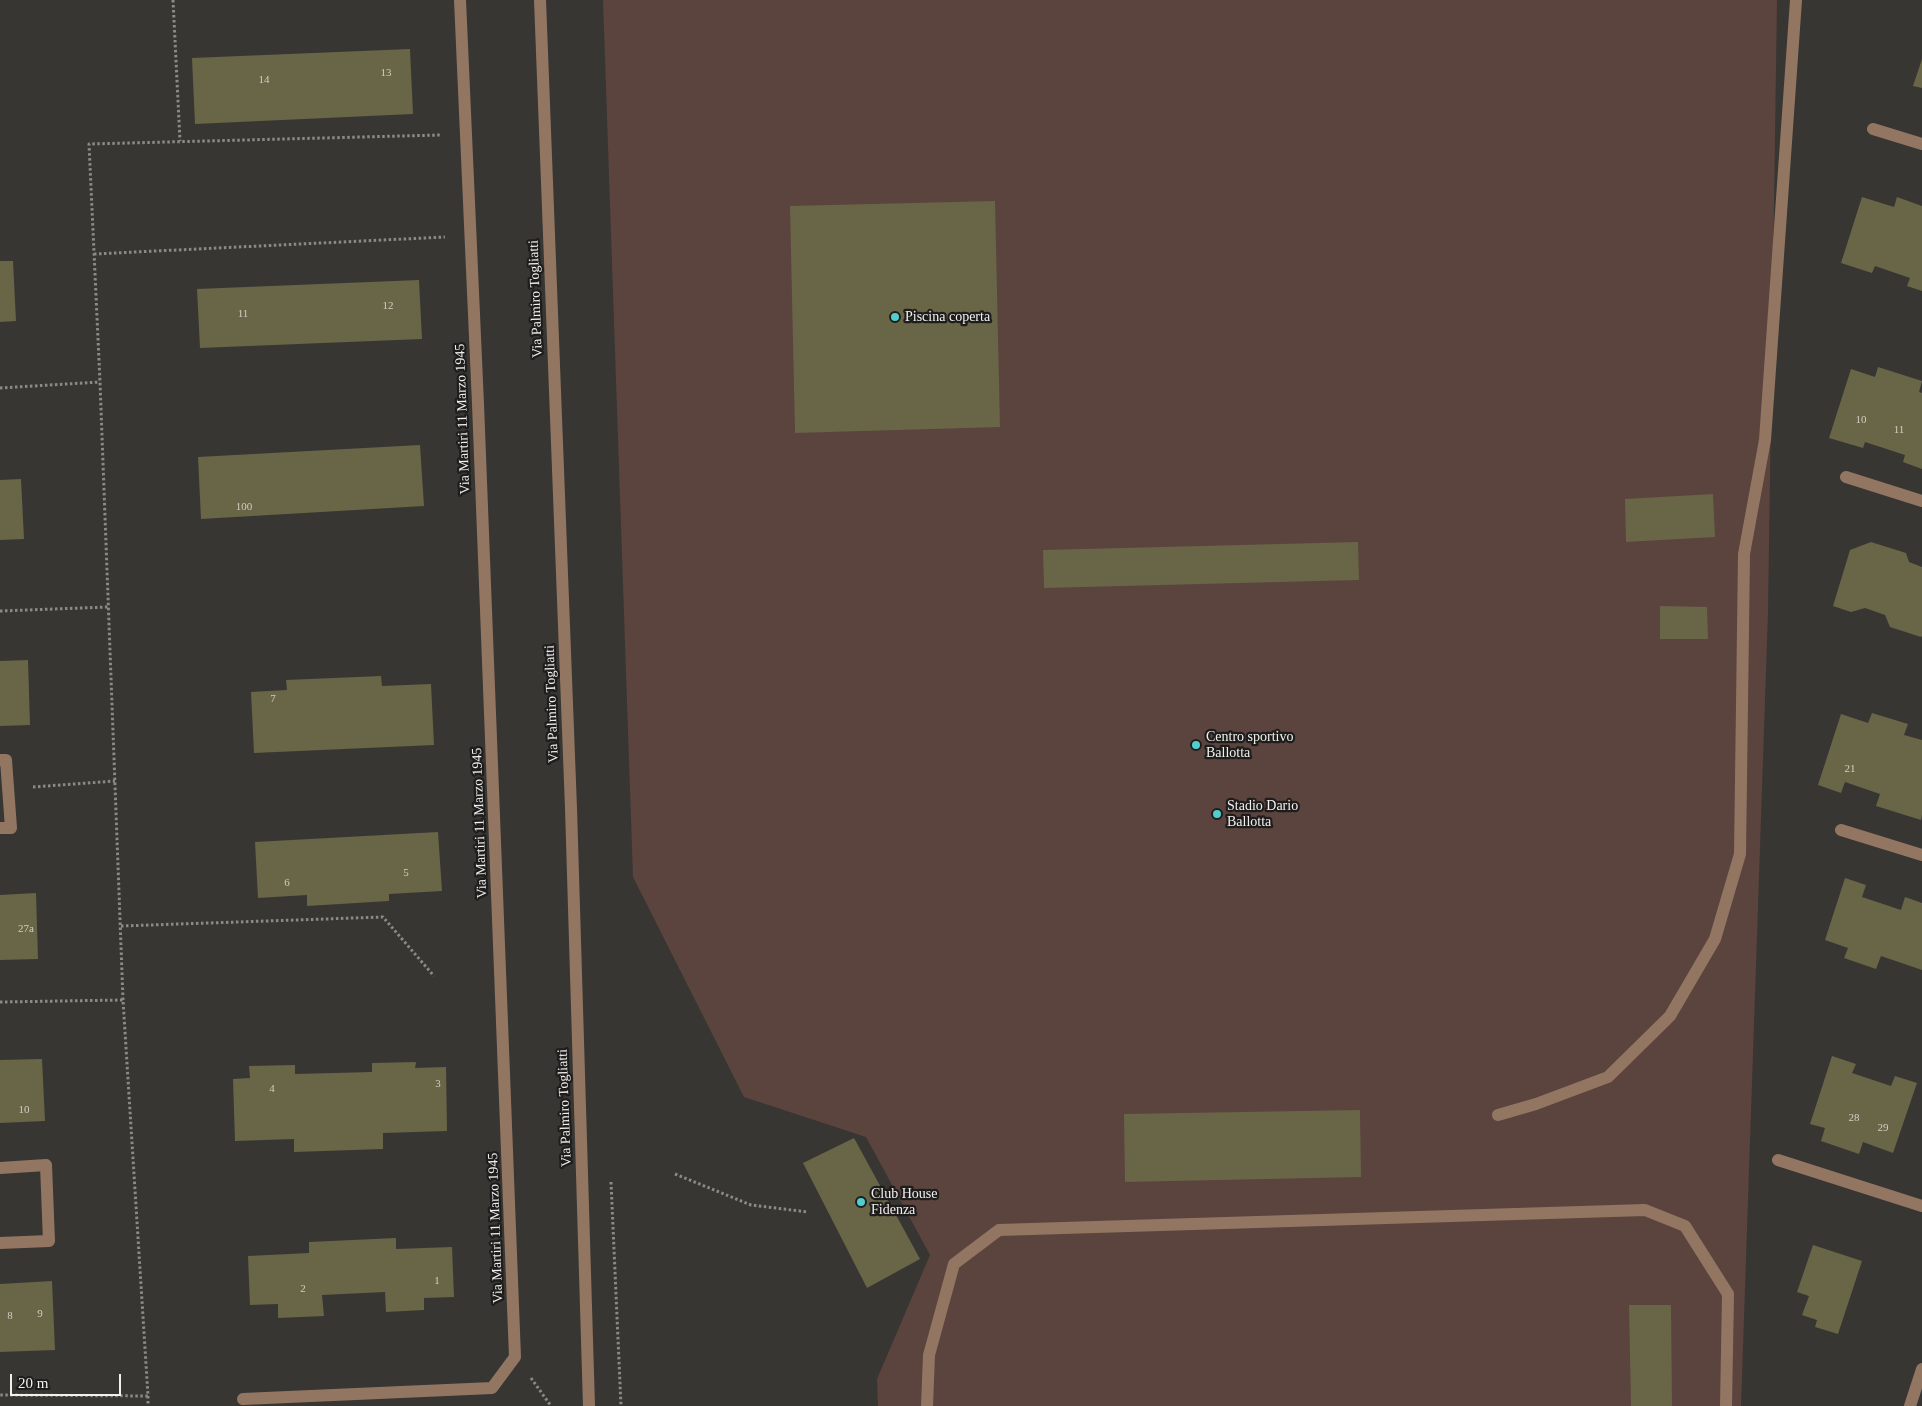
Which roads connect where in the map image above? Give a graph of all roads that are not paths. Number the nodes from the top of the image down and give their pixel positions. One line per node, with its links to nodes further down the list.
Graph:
1 (460, 0): 18 (street, Via Martiri 11 Marzo 1945)
2 (540, 0): 19 (street, Via Palmiro Togliatti)
3 (1796, 0): 12 (street)
4 (1873, 129): 5 (street)
5 (1922, 144)
6 (1846, 477): 7 (street)
7 (1922, 502)
8 (0, 760): 9 (street)
9 (0, 828)
10 (1841, 830): 11 (street)
11 (1922, 854)
12 (1498, 1115)
13 (1778, 1160): 15 (street)
14 (0, 1168): 16 (street)
15 (1922, 1206)
16 (0, 1243)
17 (1922, 1369): 22 (street)
18 (243, 1399)
19 (589, 1406)
20 (927, 1406): 21 (street)
21 (1726, 1406)
22 (1910, 1406)

